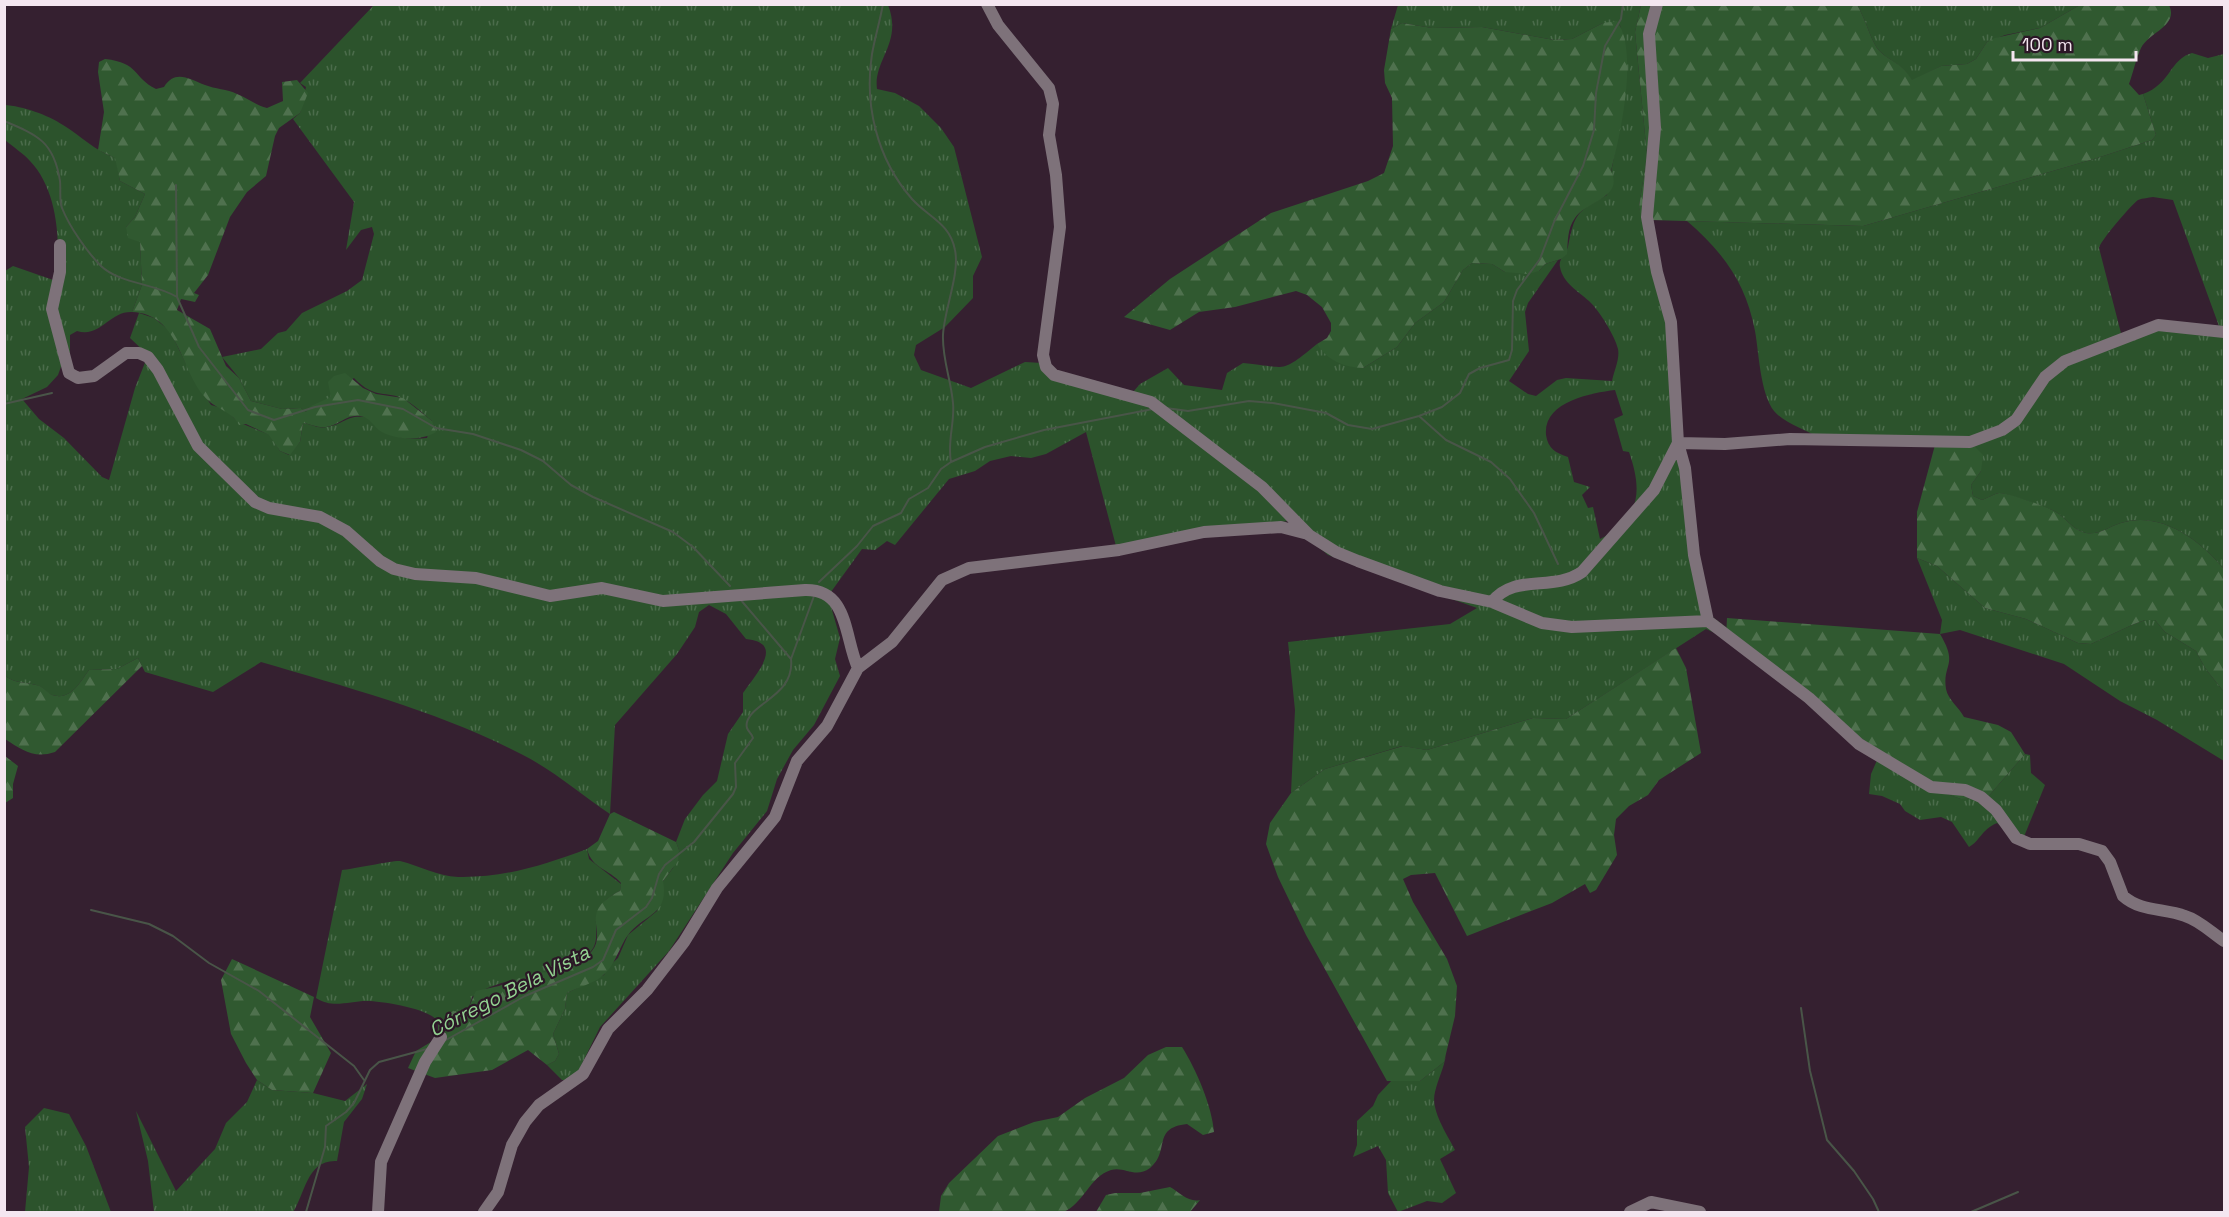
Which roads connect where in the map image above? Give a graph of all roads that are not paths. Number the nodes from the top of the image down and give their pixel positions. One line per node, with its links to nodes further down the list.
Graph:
1 (987, 4): 6 (street)
2 (1657, 4): 5 (street)
3 (60, 245): 9 (street)
4 (2224, 332): 5 (street)
5 (1678, 443): 7 (street); 8 (street)
6 (1309, 534): 7 (street); 9 (street)
7 (1492, 602): 8 (street)
8 (1708, 621): 10 (street)
9 (858, 668): 13 (street)
10 (2224, 941)
11 (441, 1037): 12 (street)
12 (378, 1212)
13 (484, 1212)
14 (1630, 1212): 15 (street)
15 (1700, 1212)

